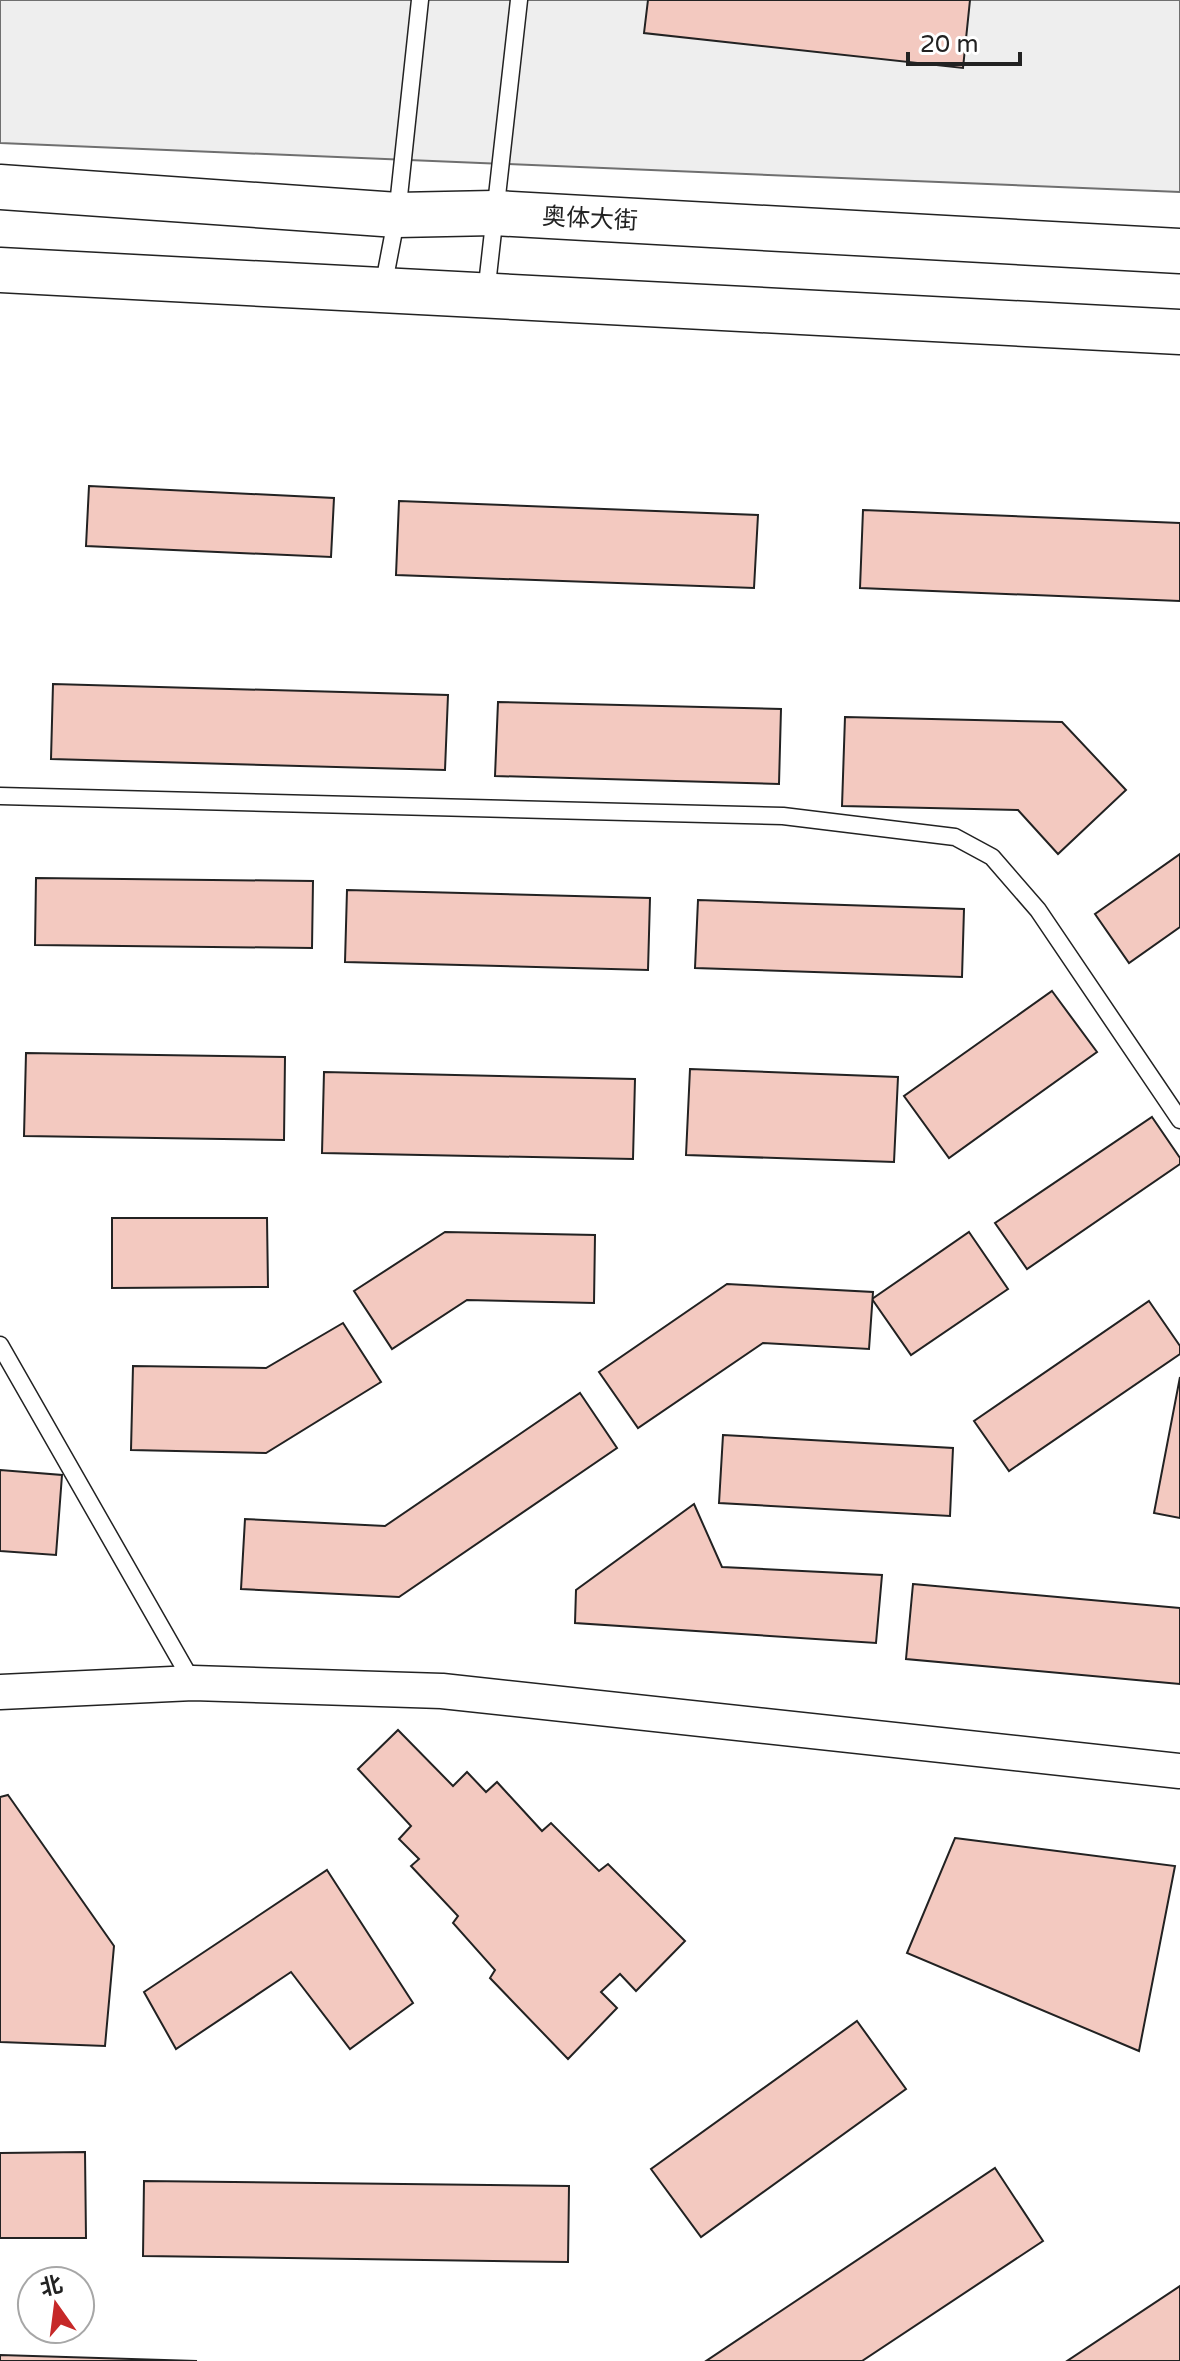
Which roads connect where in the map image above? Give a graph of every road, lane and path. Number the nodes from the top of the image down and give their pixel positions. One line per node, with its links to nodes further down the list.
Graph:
1 (420, 0): 5 (lane)
2 (519, 0): 4 (lane)
3 (0, 187): 5 (main road, 奥体大街)
4 (494, 213): 5 (main road, 奥体大街); 6 (main road, 奥体大街); 9 (lane)
5 (397, 215): 8 (lane)
6 (1180, 251)
7 (0, 270): 8 (main road)
8 (382, 290): 9 (main road)
9 (486, 295): 10 (main road)
10 (1180, 332)
11 (0, 796): 12 (lane)
12 (1180, 1120)
13 (0, 1345): 14 (lane)
14 (193, 1683): 15 (street); 16 (street)
15 (0, 1692)
16 (1180, 1771)

